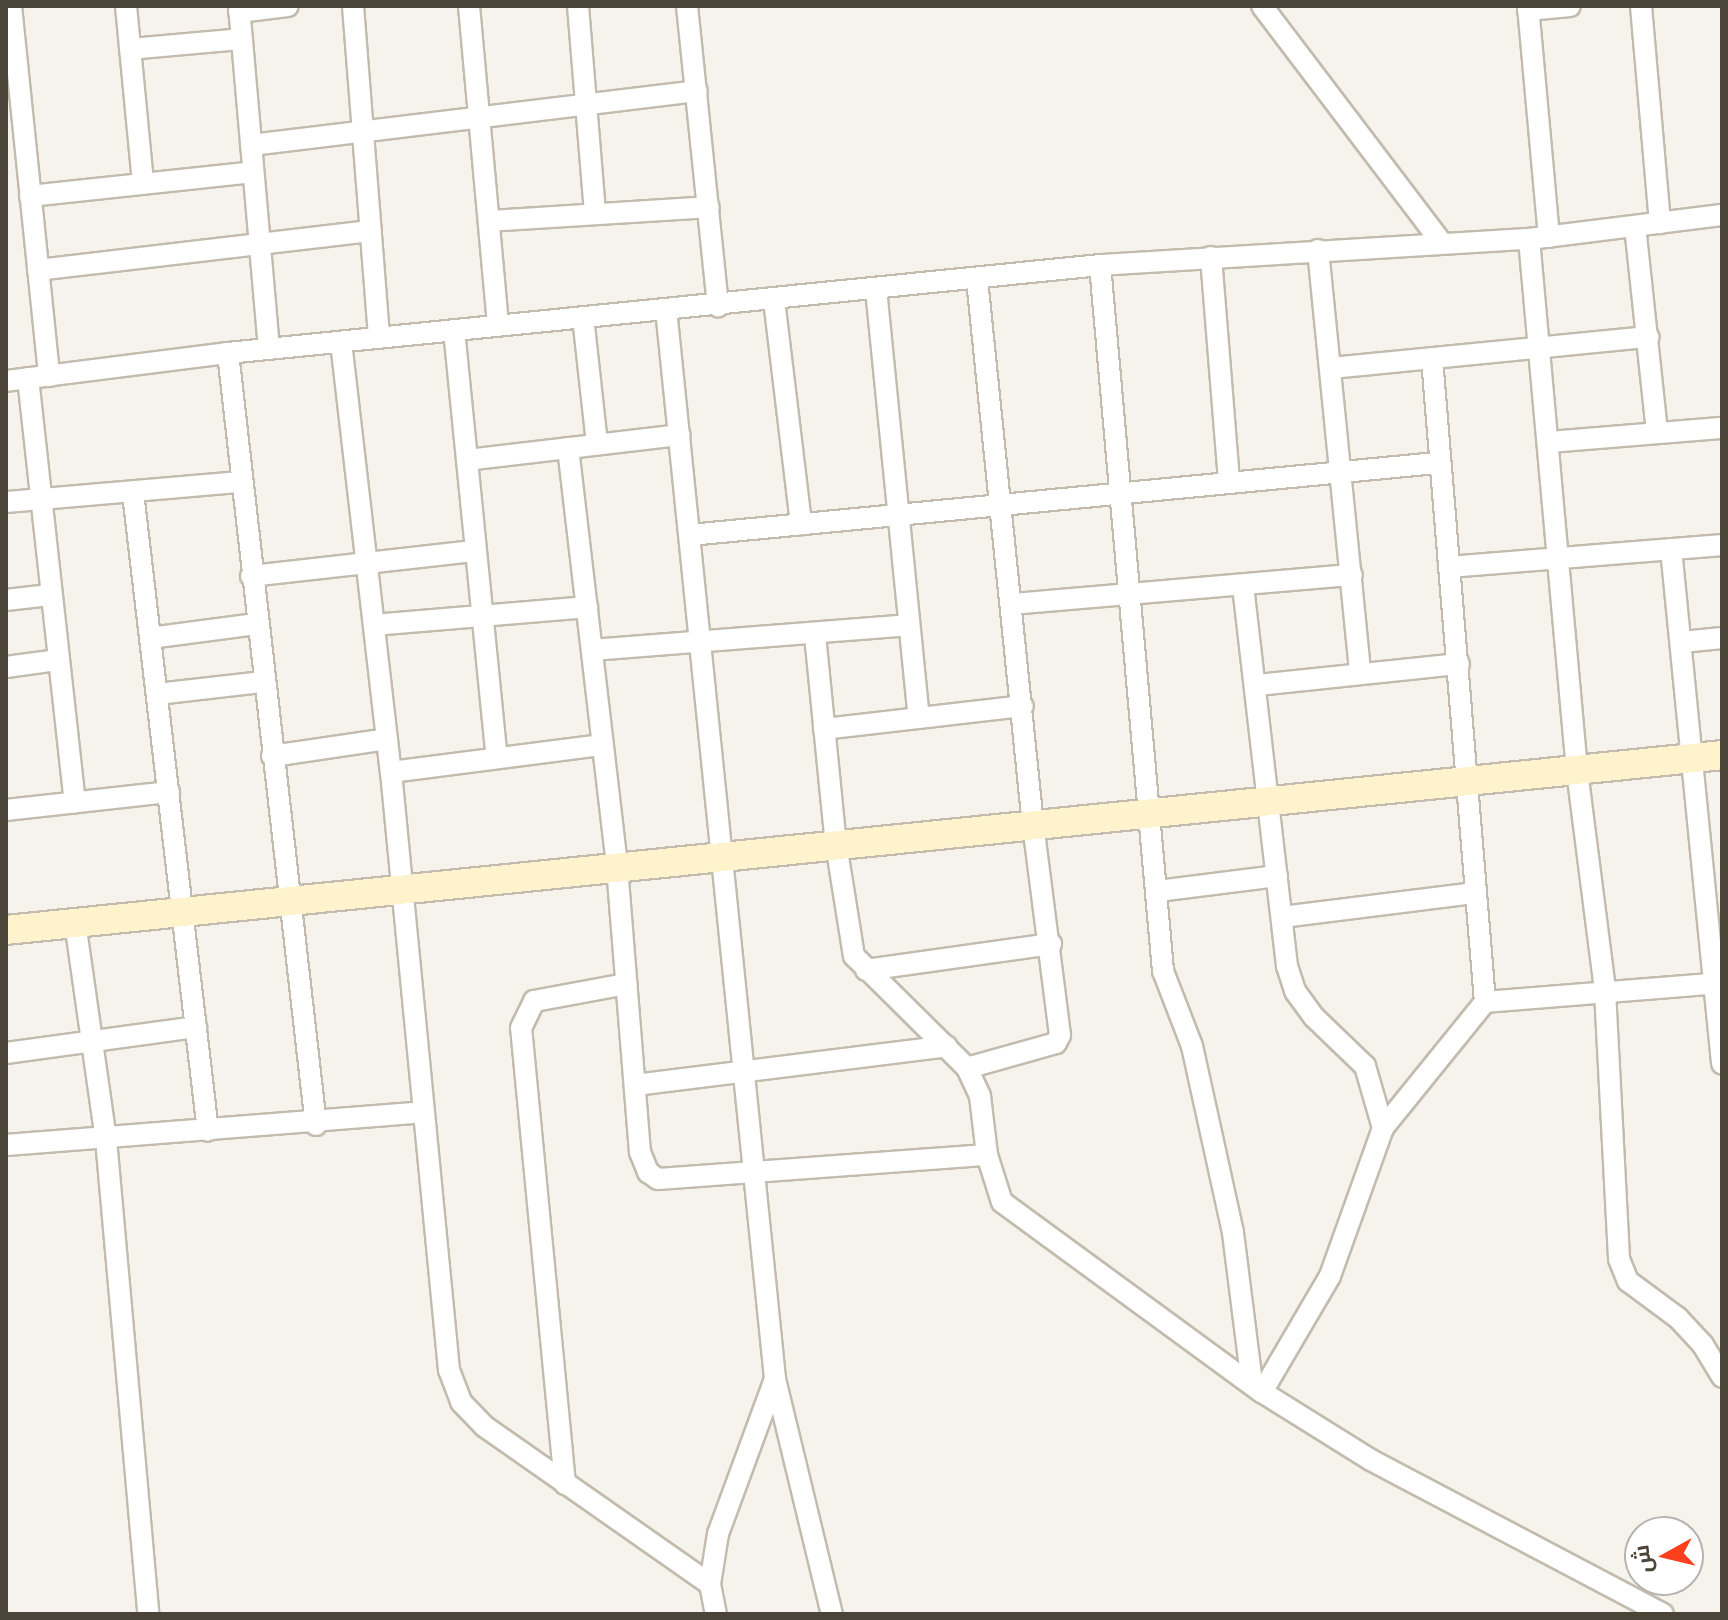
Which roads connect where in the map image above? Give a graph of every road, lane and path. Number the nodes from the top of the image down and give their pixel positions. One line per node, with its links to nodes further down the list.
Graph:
1 (11, 6): 15 (street)
2 (126, 6): 14 (street)
3 (288, 6): 12 (street)
4 (353, 6): 19 (street)
5 (469, 6): 18 (street)
6 (578, 6): 17 (street)
7 (687, 6): 16 (street)
8 (1262, 6): 33 (street)
9 (1570, 6): 11 (street)
10 (1641, 6): 29 (street)
11 (1528, 8): 32 (street)
12 (239, 9): 13 (street)
13 (242, 39): 14 (street); 20 (street)
14 (130, 49): 23 (street)
15 (12, 67): 21 (street)
16 (697, 91): 17 (street); 25 (street)
17 (587, 105): 18 (street); 26 (street)
18 (480, 117): 19 (street); 28 (street)
19 (363, 131): 20 (street); 31 (street)
20 (251, 145): 22 (street)
21 (16, 162): 24 (street)
22 (253, 172): 23 (street); 34 (street)
23 (143, 183): 24 (street)
24 (30, 196): 38 (street)
25 (709, 207): 26 (street); 42 (street)
26 (595, 211): 28 (street)
27 (1722, 215): 29 (street)
28 (489, 221): 45 (street)
29 (1660, 223): 30 (street)
30 (1635, 226): 32 (street); 47 (street)
31 (371, 231): 34 (street); 48 (street)
32 (1539, 238): 33 (street); 51 (street)
33 (1441, 242): 35 (street)
34 (260, 247): 38 (street); 50 (street)
35 (1318, 250): 36 (street); 54 (street)
36 (1211, 257): 37 (street); 67 (street)
37 (1100, 265): 39 (street); 69 (street)
38 (38, 270): 55 (street)
39 (977, 279): 40 (street); 72 (street)
40 (876, 289): 41 (street); 73 (street)
41 (774, 300): 42 (street); 74 (street)
42 (718, 306): 43 (street)
43 (666, 309): 44 (street); 59 (street)
44 (583, 317): 45 (street); 61 (street)
45 (498, 326): 46 (street)
46 (454, 330): 48 (street); 63 (street)
47 (1648, 337): 51 (street); 58 (street)
48 (379, 338): 49 (street)
49 (341, 342): 50 (street); 80 (street)
50 (269, 349): 52 (street)
51 (1542, 351): 53 (street); 60 (street)
52 (228, 353): 55 (street); 66 (street)
53 (1432, 359): 54 (street); 64 (street)
54 (1331, 368): 65 (street)
55 (38, 377): 56 (street); 70 (street)
56 (6, 381)
57 (1722, 428): 58 (street)
58 (1657, 432): 60 (street)
59 (680, 435): 61 (street); 75 (street)
60 (1550, 442): 79 (street)
61 (597, 444): 62 (street)
62 (568, 448): 63 (street); 89 (street)
63 (467, 460): 78 (street)
64 (1437, 463): 65 (street); 81 (street)
65 (1342, 472): 67 (street); 82 (street)
66 (239, 482): 68 (street); 83 (street)
67 (1229, 482): 69 (street)
68 (133, 493): 70 (street); 95 (street)
69 (1119, 493): 72 (street); 86 (street)
70 (41, 500): 71 (street); 85 (street)
71 (6, 502)
72 (1001, 504): 73 (street); 88 (street)
73 (898, 514): 74 (street); 93 (street)
74 (801, 524): 75 (street)
75 (690, 535): 97 (street)
76 (1722, 545): 77 (street)
77 (1671, 549): 79 (street); 98 (street)
78 (475, 551): 80 (street); 90 (street)
79 (1561, 559): 81 (street); 116 (street)
80 (367, 564): 83 (street); 92 (street)
81 (1449, 567): 101 (street)
82 (1352, 575): 84 (street); 103 (street)
83 (251, 576): 91 (street)
84 (1243, 586): 86 (street); 105 (street)
85 (50, 595): 87 (street); 100 (street)
86 (1133, 596): 88 (street); 123 (street)
87 (6, 600)
88 (1012, 604): 107 (street)
89 (587, 607): 90 (street); 99 (street)
90 (482, 615): 92 (street); 114 (street)
91 (256, 624): 95 (street); 104 (street)
92 (374, 625): 110 (street)
93 (907, 625): 94 (street); 108 (street)
94 (815, 635): 97 (street); 109 (street)
95 (150, 638): 106 (street)
96 (1722, 638): 98 (street)
97 (702, 641): 99 (street); 126 (street)
98 (1682, 642): 115 (street)
99 (592, 650): 111 (street)
100 (57, 660): 102 (street); 121 (street)
101 (1459, 664): 103 (street); 118 (street)
102 (6, 667)
103 (1360, 672): 105 (street)
104 (263, 682): 106 (street); 113 (street)
105 (1258, 685): 120 (street)
106 (157, 694): 119 (street)
107 (1023, 706): 108 (street); 124 (street)
108 (919, 718): 109 (street)
109 (824, 729): 125 (street)
110 (387, 739): 113 (street); 117 (street)
111 (602, 745): 114 (street); 127 (street)
112 (1722, 755): 115 (street)
113 (272, 756): 132 (street)
114 (497, 758): 117 (street)
115 (1692, 759): 116 (street); 140 (street)
116 (1577, 771): 118 (street); 141 (street)
117 (391, 772): 129 (street)
118 (1466, 781): 120 (street); 131 (street)
119 (169, 792): 121 (street); 133 (street)
120 (1269, 799): 123 (street); 128 (street)
121 (75, 802): 122 (street)
122 (6, 810)
123 (1152, 811): 124 (street); 130 (street)
124 (1033, 825): 125 (street); 137 (street)
125 (836, 844): 126 (street); 138 (street)
126 (725, 856): 127 (street); 149 (street)
127 (617, 867): 129 (street); 139 (street)
128 (1277, 876): 130 (street); 134 (street)
129 (403, 888): 132 (street); 151 (street)
130 (1158, 891): 161 (street)
131 (1476, 893): 134 (street); 142 (street)
132 (290, 900): 133 (street); 152 (street)
133 (184, 912): 135 (street); 143 (street)
134 (1282, 917): 153 (street)
135 (75, 922): 136 (street); 144 (street)
136 (6, 930)
137 (1051, 944): 138 (street); 148 (street)
138 (866, 970): 145 (street)
139 (626, 984): 150 (street); 162 (street)
140 (1718, 984): 141 (street); 147 (street)
141 (1605, 991): 142 (street); 159 (street)
142 (1485, 1002): 153 (street)
143 (196, 1027): 144 (street); 154 (street)
144 (92, 1041): 146 (street); 155 (street)
145 (947, 1046): 148 (street); 149 (street)
146 (6, 1053)
147 (1722, 1063)
148 (967, 1068): 157 (street)
149 (746, 1072): 150 (street); 158 (street)
150 (635, 1085): 158 (street)
151 (423, 1112): 152 (street); 162 (street)
152 (316, 1125): 154 (street)
153 (1383, 1128): 161 (street)
154 (208, 1131): 155 (street)
155 (106, 1139): 156 (street); 164 (street)
156 (6, 1145)
157 (987, 1155): 158 (street); 161 (street)
158 (756, 1173): 160 (street)
159 (1722, 1377)
160 (775, 1379): 163 (street); 166 (street)
161 (1257, 1388): 167 (street)
162 (565, 1484): 163 (street)
163 (710, 1584): 165 (street)
164 (148, 1614)
165 (716, 1614)
166 (832, 1614)
167 (1663, 1614)

